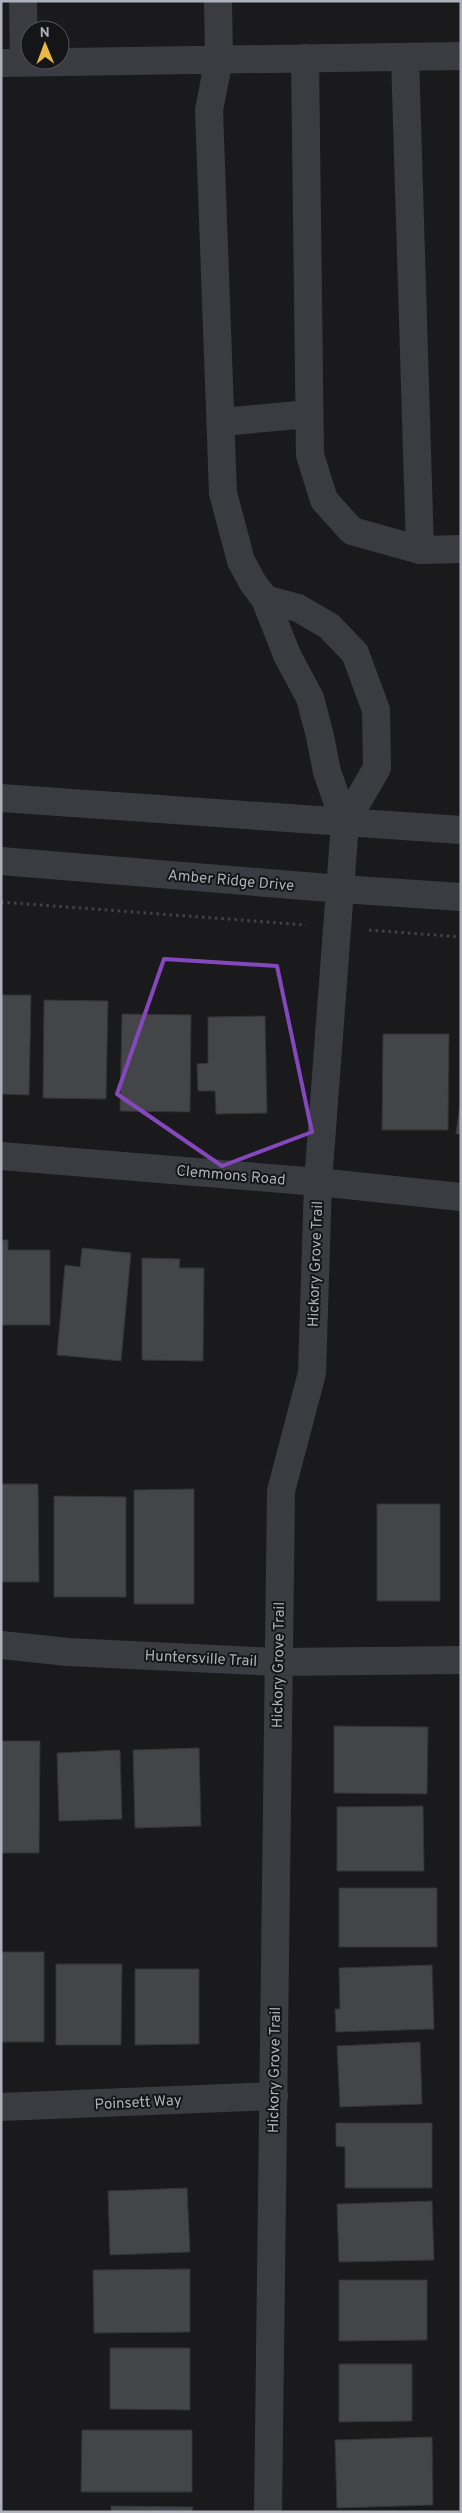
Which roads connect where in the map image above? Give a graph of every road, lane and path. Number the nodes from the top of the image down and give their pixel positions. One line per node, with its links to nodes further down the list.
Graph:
1 (23, 1): 7 (street)
2 (218, 1): 6 (street)
3 (405, 56): 4 (street); 5 (street); 11 (street)
4 (461, 56)
5 (305, 58): 6 (street); 8 (street)
6 (219, 59): 7 (street); 9 (street)
7 (12, 63)
8 (309, 414): 9 (street); 11 (street)
9 (222, 422): 12 (street)
10 (461, 549): 11 (street)
11 (420, 550)
12 (265, 599): 14 (street); 14 (street)
13 (1, 798): 14 (street)
14 (346, 823): 15 (street); 17 (street, Hickory Grove Trail)
15 (461, 830)
16 (1, 861): 17 (street, Amber Ridge Drive)
17 (341, 889): 18 (street, Amber Ridge Drive); 20 (street, Hickory Grove Trail)
18 (461, 897)
19 (1, 902): 20 (path)
20 (338, 928): 21 (path); 23 (street, Hickory Grove Trail)
21 (461, 936)
22 (1, 1156): 23 (street, Clemmons Road)
23 (318, 1182): 24 (street, Clemmons Road); 27 (street, Hickory Grove Trail)
24 (461, 1197)
25 (1, 1645): 27 (street, Huntersville Trail)
26 (461, 1660): 27 (street, Huntersville Trail)
27 (277, 1662): 28 (street, Hickory Grove Trail)
28 (274, 2096): 29 (street, Poinsett Way); 30 (street, Hickory Grove Trail)
29 (1, 2107)
30 (268, 2512)

